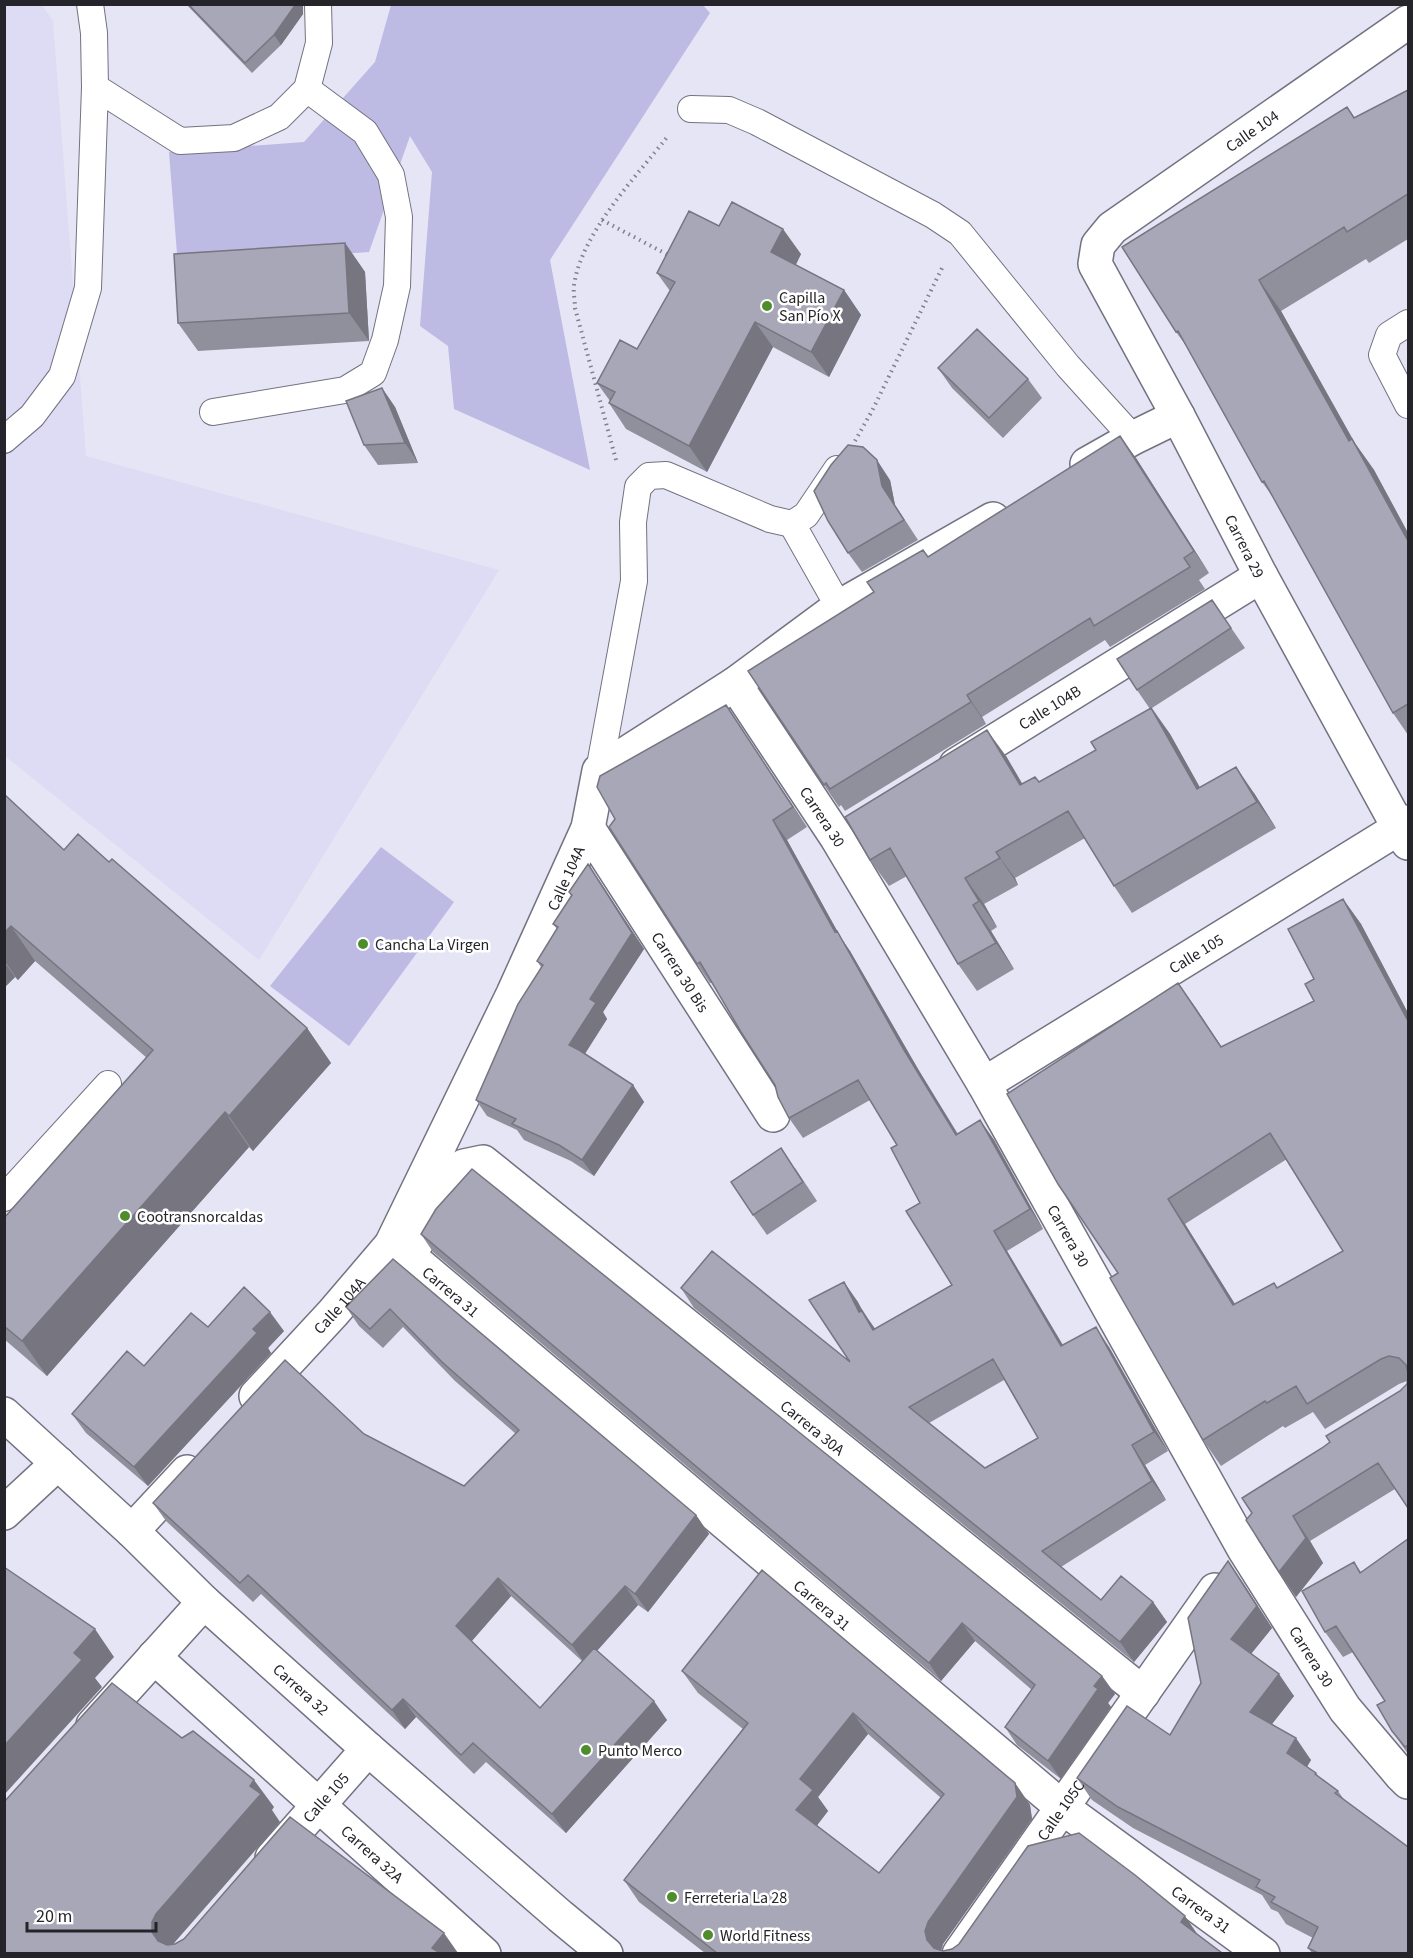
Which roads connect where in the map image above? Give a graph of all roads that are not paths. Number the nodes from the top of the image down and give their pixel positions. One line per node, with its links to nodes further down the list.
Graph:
1 (90, 4): 4 (lane)
2 (318, 4): 5 (lane)
3 (1408, 22): 7 (street, Calle 104)
4 (95, 87): 5 (lane); 13 (lane)
5 (307, 89): 10 (lane)
6 (691, 109): 12 (lane)
7 (1098, 245): 11 (street, Carrera 29)
8 (1408, 323): 9 (lane)
9 (1408, 405)
10 (213, 412)
11 (1178, 416): 12 (street); 18 (street, Carrera 29)
12 (1133, 438): 15 (street)
13 (4, 440)
14 (849, 451): 17 (lane)
15 (1062, 479)
16 (1021, 502): 19 (street)
17 (792, 524): 19 (lane); 21 (lane)
18 (1261, 576): 22 (street, Calle 104B); 24 (street, Carrera 29)
19 (839, 608): 20 (street)
20 (735, 684): 21 (street); 26 (street, Carrera 30)
21 (599, 771): 23 (street, Calle 104A)
22 (928, 782)
23 (588, 828): 27 (street, Carrera 30 Bis); 30 (street, Calle 104A)
24 (1405, 831): 26 (street, Calle 105)
25 (108, 1084): 29 (lane)
26 (984, 1084): 37 (street, Carrera 30)
27 (773, 1115)
28 (483, 1162): 30 (street, Calle 104A); 40 (street, Carrera 30A)
29 (4, 1198)
30 (400, 1250): 32 (street, Calle 104A); 45 (street, Carrera 31)
31 (4, 1414): 34 (street, Carrera 32)
32 (237, 1418)
33 (204, 1452): 36 (street)
34 (58, 1463): 35 (street); 36 (street, Carrera 32)
35 (4, 1514)
36 (132, 1531): 38 (street, Carrera 32)
37 (1244, 1549): 40 (street, Calle 105C); 43 (street, Carrera 30)
38 (204, 1602): 39 (street); 42 (street, Carrera 32)
39 (153, 1657): 41 (street); 44 (street, Carrera 32A)
40 (1143, 1693): 45 (street, Calle 105C)
41 (75, 1744)
42 (368, 1749): 44 (street, Calle 105); 49 (street, Carrera 32)
43 (1408, 1782)
44 (320, 1804): 46 (street, Calle 105); 48 (street, Carrera 32A)
45 (1063, 1808): 47 (street, Carrera 31); 50 (street, Calle 105C)
46 (250, 1883)
47 (1248, 1949)
48 (484, 1953)
49 (606, 1953)
50 (959, 1953)

